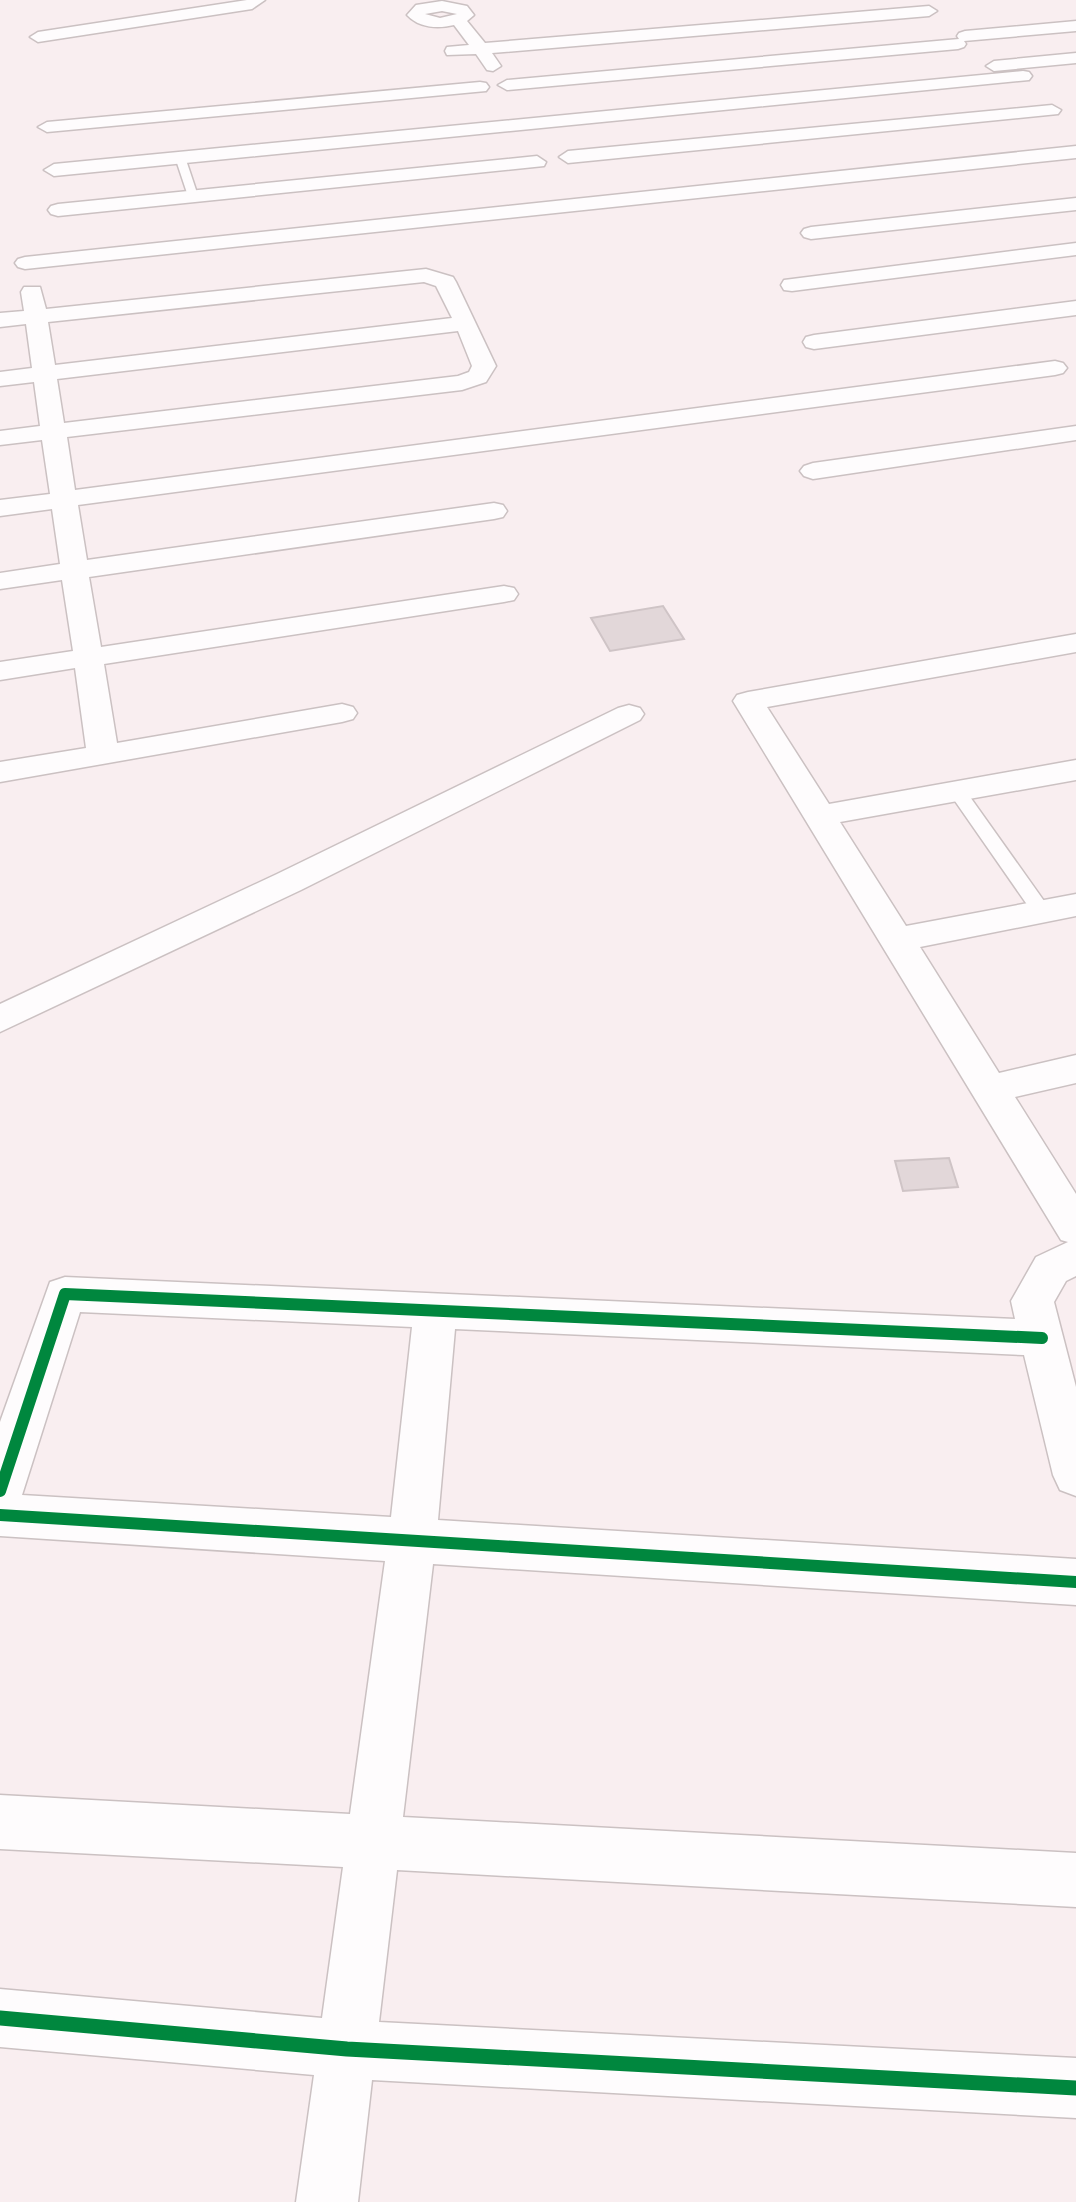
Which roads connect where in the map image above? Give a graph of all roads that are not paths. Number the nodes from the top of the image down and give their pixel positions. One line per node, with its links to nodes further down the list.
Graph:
1 (257, 0): 7 (street)
2 (897, 0): 5 (street)
3 (455, 9): 4 (street); 8 (street)
4 (423, 10): 9 (street)
5 (926, 16): 8 (street); 11 (street)
6 (1076, 26): 11 (street)
7 (38, 37)
8 (481, 50): 9 (street); 12 (street)
9 (453, 51): 13 (street)
10 (1076, 58): 11 (street)
11 (1019, 80): 12 (street); 14 (street); 19 (street)
12 (507, 85): 15 (street)
13 (480, 87): 16 (street); 17 (street)
14 (692, 108): 15 (street); 19 (street)
15 (537, 123): 16 (street); 22 (street)
16 (507, 125): 18 (street); 23 (street)
17 (47, 127)
18 (340, 142): 21 (street); 25 (street)
19 (725, 143): 22 (street)
20 (1076, 152): 27 (street)
21 (180, 157): 24 (street); 26 (lane)
22 (568, 158): 27 (street)
23 (537, 162): 25 (street); 28 (street)
24 (54, 170)
25 (361, 179): 26 (street)
26 (193, 196): 30 (street)
27 (602, 200): 28 (street)
28 (565, 204): 33 (street)
29 (1076, 204): 31 (street)
30 (58, 210)
31 (1013, 211): 32 (street); 34 (street)
32 (1069, 250): 34 (street)
33 (13, 265): 37 (street)
34 (875, 275): 35 (street)
35 (792, 285)
36 (1076, 308): 38 (street)
37 (37, 316): 39 (street); 40 (street); 44 (street)
38 (1002, 318): 41 (street); 42 (street)
39 (0, 320)
40 (466, 323): 44 (street); 46 (street)
41 (1020, 334)
42 (814, 342)
43 (1054, 367): 50 (street)
44 (45, 373): 45 (street); 46 (street)
45 (0, 379)
46 (54, 431): 48 (street); 50 (street)
47 (1076, 433): 49 (street)
48 (0, 438)
49 (813, 471)
50 (64, 500): 51 (street); 53 (street)
51 (0, 508)
52 (494, 511): 53 (street)
53 (75, 571): 54 (street); 57 (street)
54 (0, 581)
55 (503, 594): 57 (street)
56 (1076, 643): 65 (street)
57 (88, 659): 58 (street); 61 (street)
58 (0, 671)
59 (342, 713): 61 (street)
60 (629, 714): 69 (street)
61 (103, 755): 63 (street)
62 (1076, 770): 64 (street)
63 (0, 772)
64 (957, 791): 65 (street); 67 (lane)
65 (819, 816): 68 (street)
66 (1076, 905): 67 (street)
67 (1042, 912): 68 (street)
68 (897, 940): 71 (street)
69 (0, 1019)
70 (1076, 1069): 71 (street)
71 (989, 1089): 72 (street)
72 (1076, 1228)
73 (1076, 1256): 75 (street)
74 (435, 1311): 75 (street); 77 (street); 79 (street)
75 (1042, 1338): 76 (street)
76 (1076, 1475)
77 (0, 1491)
78 (0, 1515): 79 (street)
79 (412, 1541): 80 (street); 82 (street)
80 (1076, 1582)
81 (0, 1822): 82 (street)
82 (373, 1843): 83 (street); 85 (street)
83 (1076, 1880)
84 (0, 2018): 85 (street)
85 (347, 2049): 86 (street); 87 (street)
86 (1076, 2088)
87 (327, 2202)

